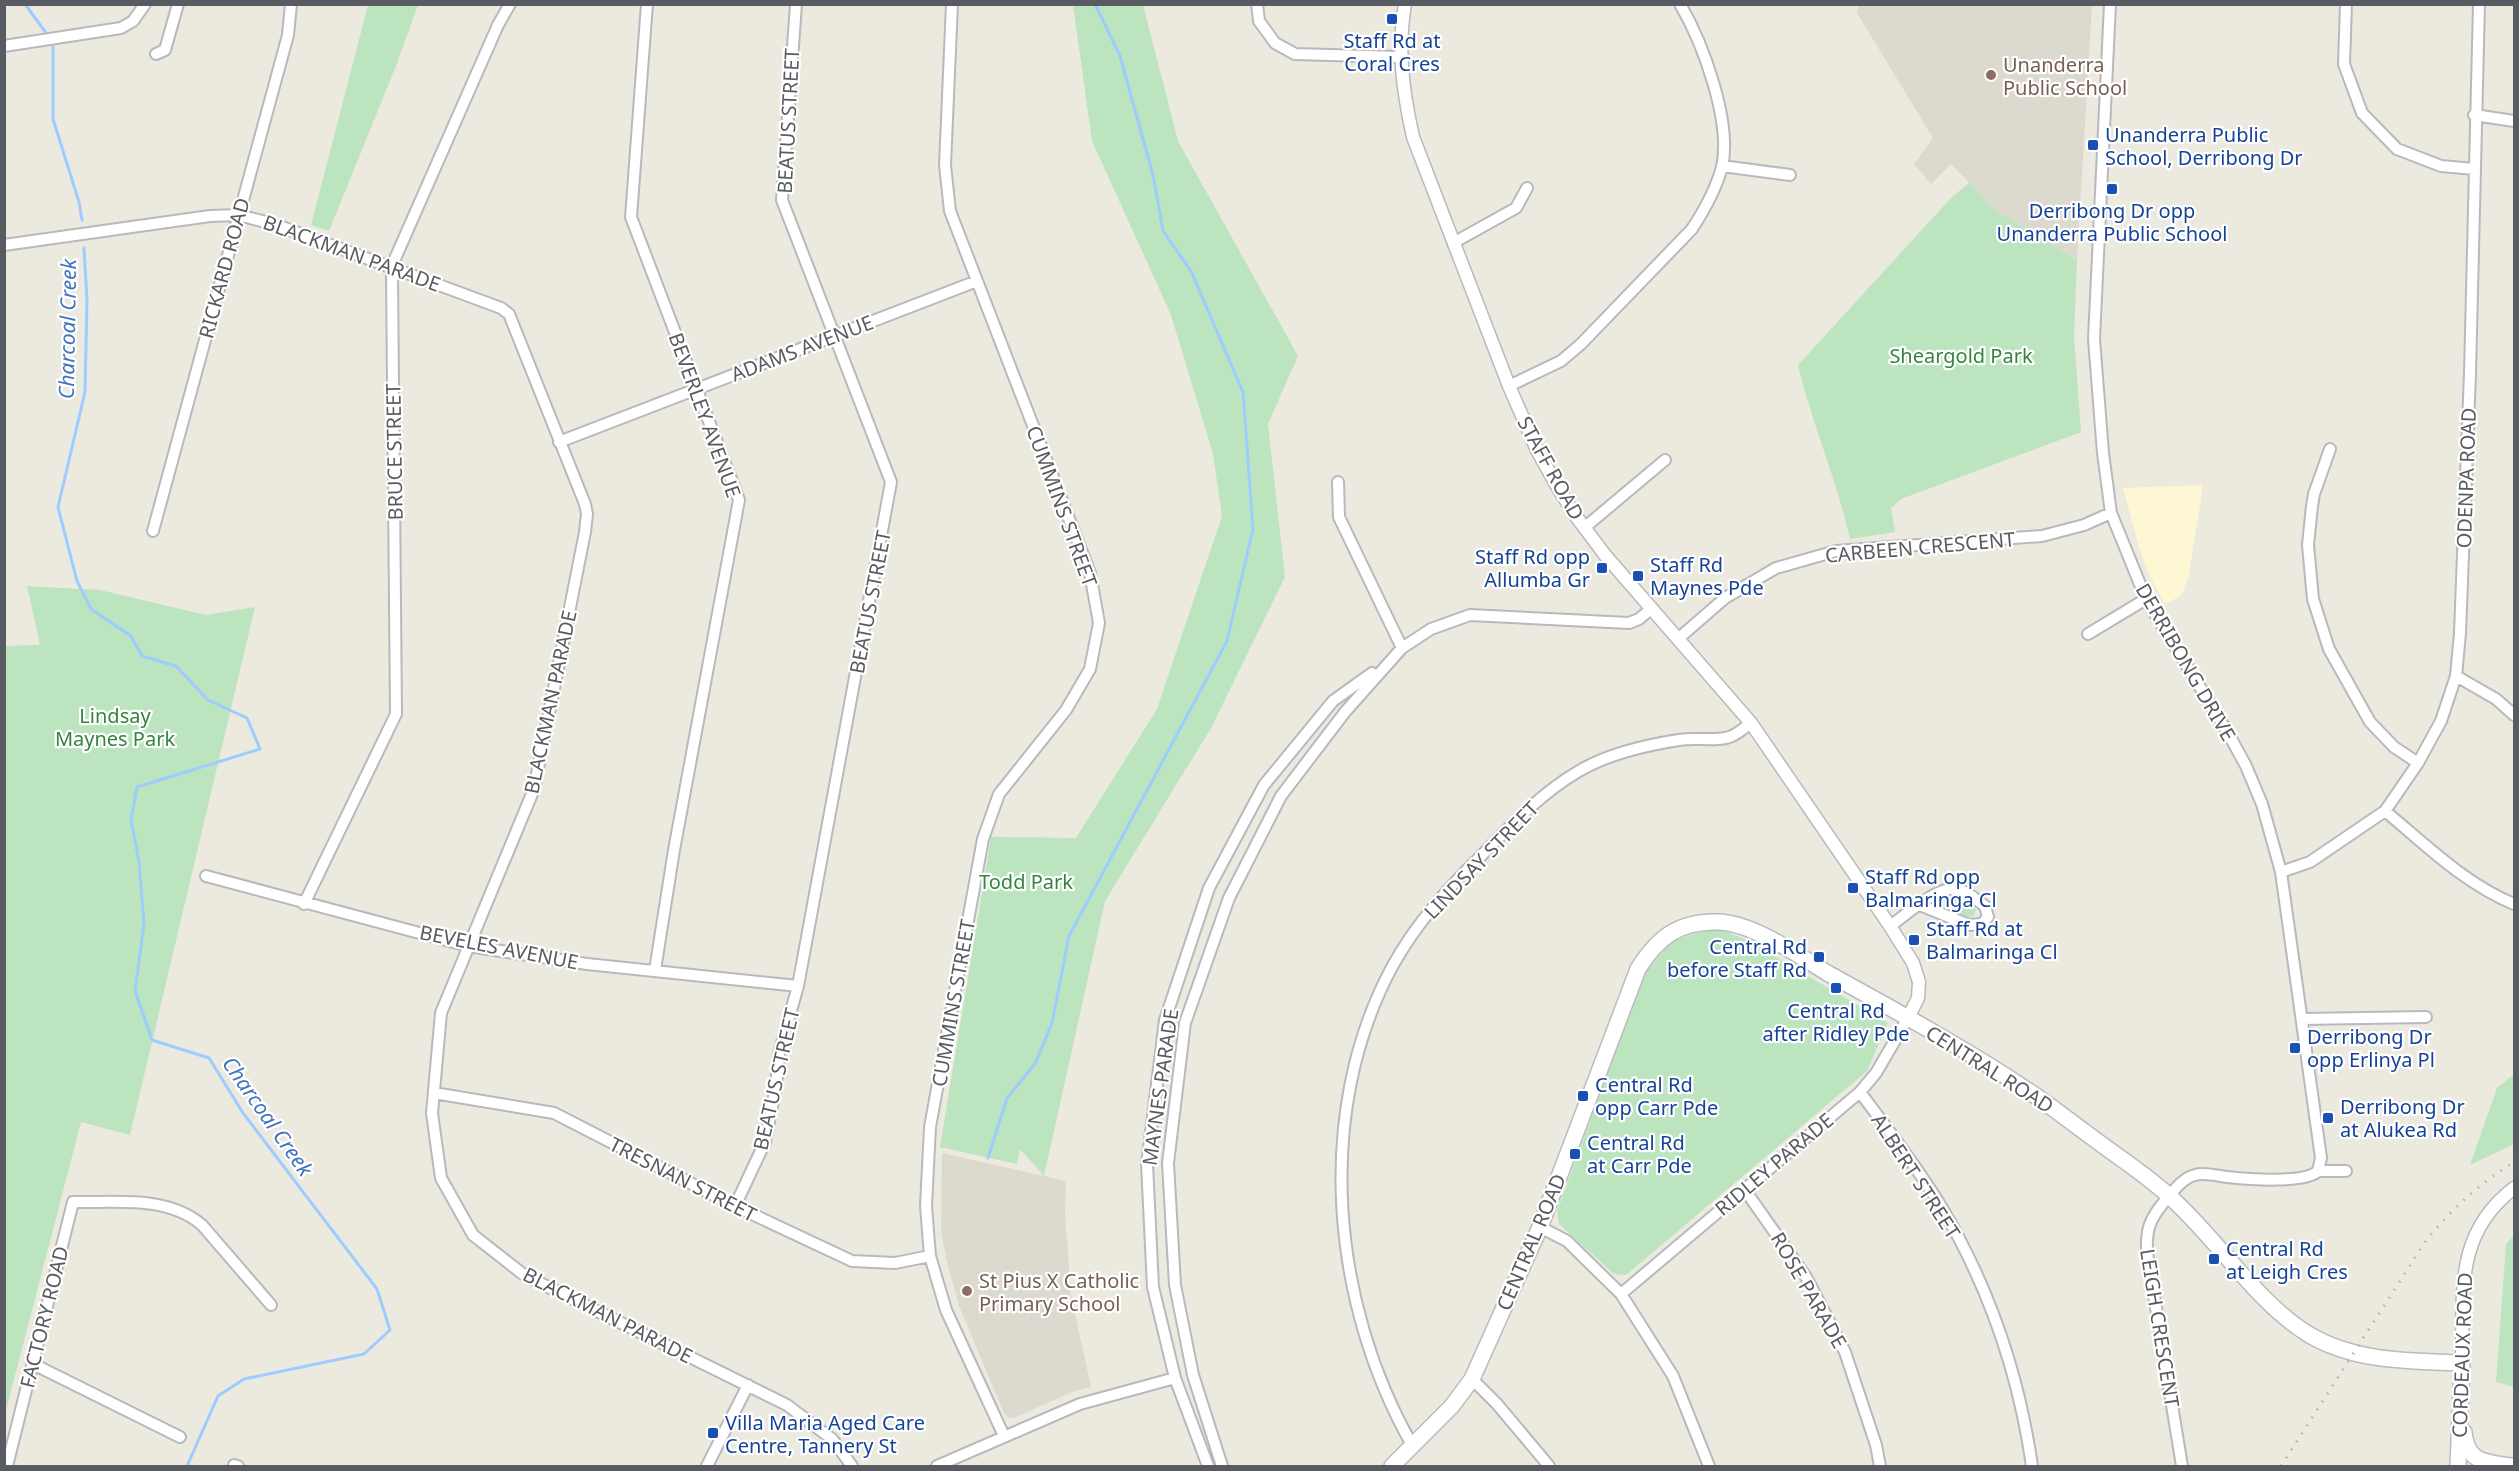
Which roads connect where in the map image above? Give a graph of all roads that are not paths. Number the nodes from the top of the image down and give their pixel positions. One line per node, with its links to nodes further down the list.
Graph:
1 (145, 4): 14 (street)
2 (178, 4): 15 (street)
3 (291, 4): 23 (street, RICKARD ROAD)
4 (510, 4): 26 (street, BRUCE STREET)
5 (647, 4): 30 (street, BEVERLEY AVENUE)
6 (796, 4): 28 (street, BEATUS STREET)
7 (952, 4): 27 (street, CUMMINS STREET)
8 (1257, 4): 16 (street)
9 (1405, 4): 16 (street, STAFF ROAD)
10 (1680, 4): 19 (street)
11 (2110, 4): 35 (street, DERRIBONG DRIVE)
12 (2346, 4): 20 (street)
13 (2479, 4): 17 (street, ODENPA ROAD)
14 (4, 46)
15 (156, 54)
16 (1400, 57): 24 (street, STAFF ROAD)
17 (2474, 115): 18 (street); 20 (street, ODENPA ROAD)
18 (2514, 121)
19 (1722, 166): 21 (street); 29 (street)
20 (2474, 169): 44 (street, ODENPA ROAD)
21 (1790, 175)
22 (1527, 188): 24 (street)
23 (238, 215): 25 (street, BLACKMAN PARADE); 26 (street, BLACKMAN PARADE); 37 (street, RICKARD ROAD)
24 (1453, 243): 29 (street, STAFF ROAD)
25 (4, 245)
26 (393, 268): 31 (street, BLACKMAN PARADE); 51 (street, BRUCE STREET)
27 (977, 281): 28 (street, ADAMS AVENUE); 70 (street, CUMMINS STREET)
28 (835, 335): 30 (street, ADAMS AVENUE); 57 (street, BEATUS STREET)
29 (1509, 386): 36 (street, STAFF ROAD)
30 (698, 388): 31 (street, ADAMS AVENUE); 56 (street, BEVERLEY AVENUE)
31 (559, 442): 55 (street, BLACKMAN PARADE)
32 (2330, 449): 47 (street)
33 (1665, 460): 36 (street)
34 (1338, 482): 42 (street)
35 (2110, 513): 38 (street, DERRIBONG DRIVE); 41 (street, CARBEEN CRESCENT)
36 (1584, 528): 39 (street, STAFF ROAD)
37 (153, 531)
38 (2145, 599): 40 (street); 49 (street, DERRIBONG DRIVE)
39 (1652, 608): 41 (street, STAFF ROAD); 42 (street, MAYNES PARADE)
40 (2088, 634)
41 (1679, 638): 46 (street, STAFF ROAD)
42 (1402, 648): 43 (street, MAYNES PARADE)
43 (1387, 662): 75 (street, MAYNES PARADE); 87 (street, MAYNES PARADE)
44 (2456, 676): 45 (street); 47 (street, ODENPA ROAD)
45 (2514, 715)
46 (1751, 723): 54 (street, STAFF ROAD); 81 (street, LINDSAY STREET)
47 (2418, 763): 48 (street, ODENPA ROAD)
48 (2385, 811): 49 (street, ODENPA ROAD); 52 (street)
49 (2281, 872): 60 (street, DERRIBONG DRIVE)
50 (206, 876): 51 (street, BEVELES AVENUE)
51 (303, 904): 55 (street, BEVELES AVENUE)
52 (2514, 904)
53 (1920, 905): 53 (street); 54 (street)
54 (1890, 926): 59 (street, STAFF ROAD)
55 (468, 945): 56 (street, BEVELES AVENUE); 61 (street, BLACKMAN PARADE)
56 (655, 970): 57 (street, BEVELES AVENUE)
57 (798, 986): 68 (street, BEATUS STREET)
58 (2426, 1017): 60 (street)
59 (1908, 1018): 62 (street, RIDLEY PARADE); 67 (main road, CENTRAL ROAD); 69 (main road, CENTRAL ROAD)
60 (2302, 1019): 63 (street, DERRIBONG DRIVE)
61 (434, 1092): 68 (street, TRESNAN STREET); 77 (street, BLACKMAN PARADE)
62 (1860, 1092): 66 (street, RIDLEY PARADE); 92 (street, ALBERT STREET)
63 (2318, 1171): 64 (street, LEIGH CRESCENT); 67 (street, LEIGH CRESCENT)
64 (2346, 1171)
65 (2514, 1188): 73 (street, CORDEAUX ROAD)
66 (1745, 1190): 71 (street, RIDLEY PARADE); 91 (street, ROSE PARADE)
67 (2169, 1196): 73 (main road, CENTRAL ROAD); 93 (street, LEIGH CRESCENT)
68 (735, 1206): 70 (street, TRESNAN STREET)
69 (1540, 1227): 71 (street); 76 (main road, CENTRAL ROAD)
70 (930, 1256): 79 (street, CUMMINS STREET)
71 (1621, 1294): 90 (street)
72 (271, 1305): 74 (street, FACTORY ROAD)
73 (2462, 1363): 78 (main road, CORDEAUX ROAD)
74 (33, 1364): 80 (street); 83 (street, FACTORY ROAD)
75 (1175, 1378): 79 (street); 86 (street, MAYNES PARADE)
76 (1472, 1379): 81 (main road, CENTRAL ROAD); 89 (street)
77 (748, 1385): 82 (street, BLACKMAN PARADE); 84 (street)
78 (2461, 1396): 94 (main road, CORDEAUX ROAD); 95 (main road)
79 (1004, 1436): 85 (street)
80 (180, 1437)
81 (1412, 1445): 88 (main road, CENTRAL ROAD)
82 (849, 1465)
83 (7, 1467)
84 (707, 1467)
85 (937, 1467)
86 (1208, 1467)
87 (1222, 1467)
88 (1392, 1467)
89 (1549, 1467)
90 (1709, 1467)
91 (1880, 1467)
92 (2032, 1467)
93 (2182, 1467)
94 (2457, 1467)
95 (2511, 1467)

